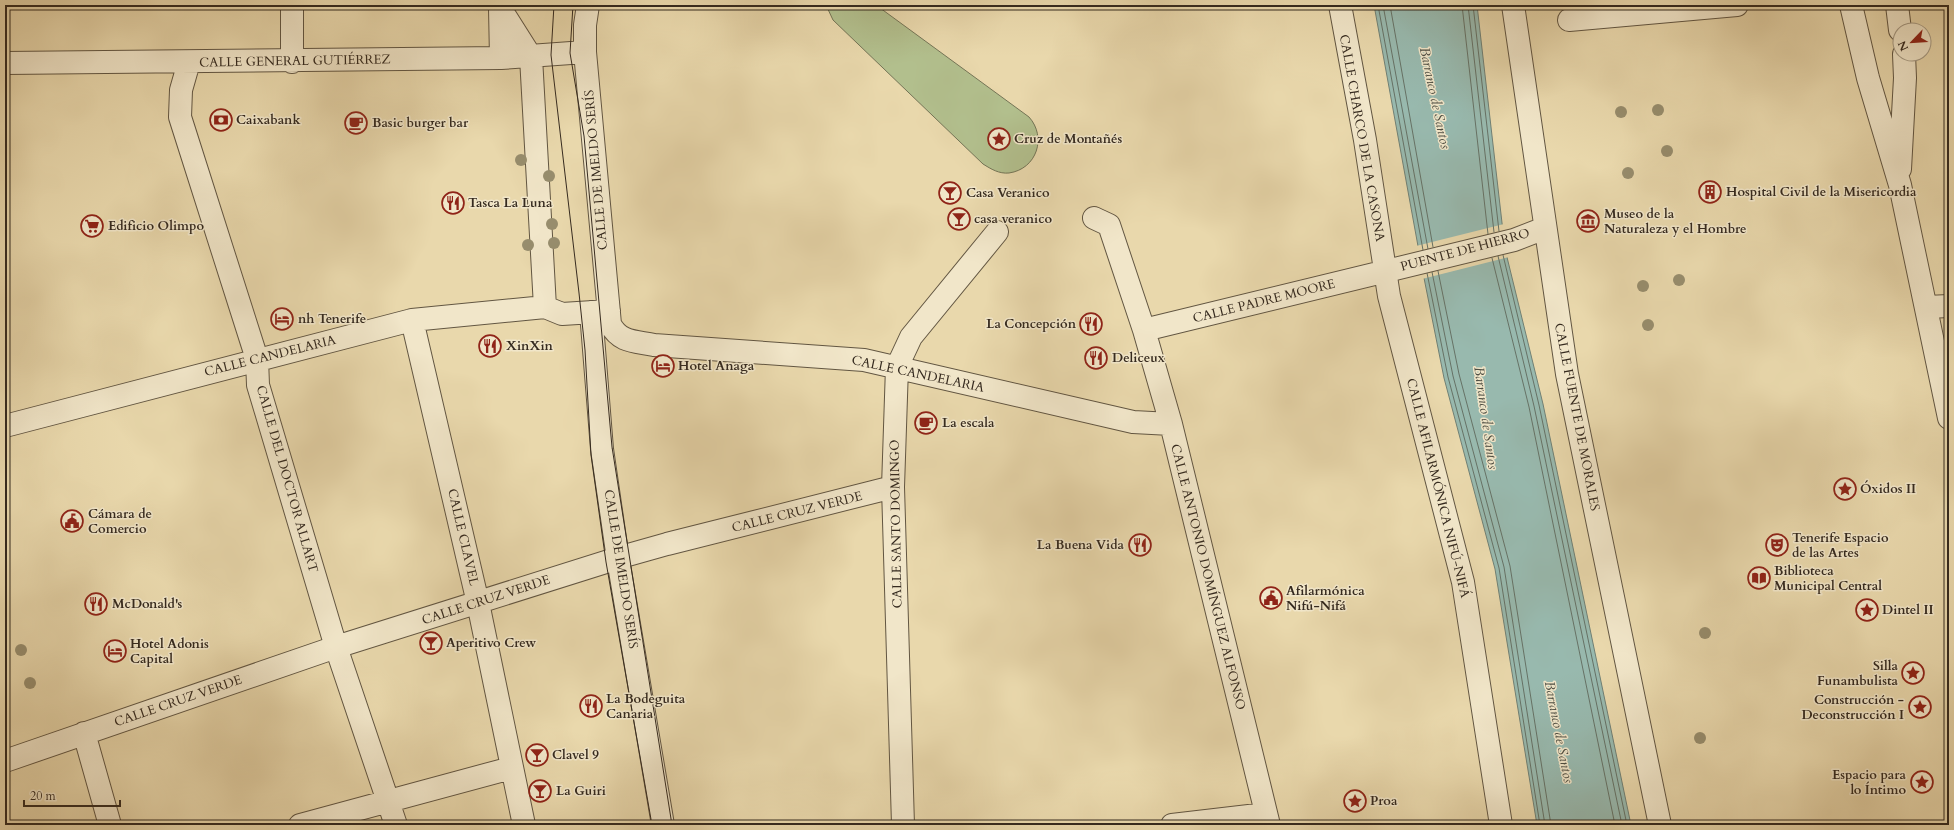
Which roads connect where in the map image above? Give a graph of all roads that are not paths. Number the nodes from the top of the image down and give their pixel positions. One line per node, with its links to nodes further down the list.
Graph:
1 (292, 5): 15 (street)
2 (588, 5): 11 (street, CALLE DE IMELDO SERÍS)
3 (1340, 5): 22 (street, CALLE CHARCO DE LA CASONA)
4 (1513, 5): 20 (street, CALLE FUENTE DE MORALES)
5 (1737, 5): 9 (street)
6 (1852, 5): 18 (street)
7 (1897, 5): 10 (street)
8 (500, 6): 12 (street); 13 (street)
9 (1568, 20)
10 (1899, 22)
11 (585, 52): 12 (street, CALLE GENERAL GUTIÉRREZ); 26 (street, CALLE DE IMELDO SERÍS)
12 (531, 56): 13 (street, CALLE GENERAL GUTIÉRREZ); 25 (street)
13 (501, 58): 15 (street, CALLE GENERAL GUTIÉRREZ)
14 (189, 62): 15 (street, CALLE GENERAL GUTIÉRREZ); 17 (street, CALLE GENERAL GUTIÉRREZ); 30 (street, CALLE DEL DOCTOR ALLART)
15 (292, 62)
16 (1904, 62): 18 (street)
17 (5, 63)
18 (1900, 185): 24 (street)
19 (1094, 218): 28 (street, CALLE ANTONIO DOMÍNGUEZ ALFONSO)
20 (1545, 228): 22 (street, PUENTE DE HIERRO); 52 (street, CALLE FUENTE DE MORALES)
21 (997, 232): 31 (street, CALLE SANTO DOMINGO)
22 (1384, 272): 28 (street, CALLE PADRE MOORE); 51 (street, CALLE AFILARMÓNICA NIFÚ-NIFÁ)
23 (1949, 306): 24 (street)
24 (1927, 307): 32 (street)
25 (545, 308): 26 (street, CALLE CANDELARIA); 27 (street, CALLE CANDELARIA)
26 (600, 311): 29 (street, CALLE DE IMELDO SERÍS); 36 (street, CALLE DE IMELDO SERÍS)
27 (412, 320): 30 (street, CALLE CANDELARIA); 37 (street, CALLE CLAVEL)
28 (1144, 330): 33 (street, CALLE ANTONIO DOMÍNGUEZ ALFONSO)
29 (615, 334): 31 (street, CALLE CANDELARIA)
30 (257, 359): 34 (street, CALLE CANDELARIA); 38 (street, CALLE DEL DOCTOR ALLART)
31 (897, 367): 33 (street, CALLE CANDELARIA); 35 (street, CALLE SANTO DOMINGO)
32 (1949, 418)
33 (1171, 424): 43 (street, CALLE ANTONIO DOMÍNGUEZ ALFONSO)
34 (5, 426)
35 (893, 487): 36 (street, CALLE CRUZ VERDE); 49 (street, CALLE SANTO DOMINGO)
36 (618, 559): 37 (street, CALLE CRUZ VERDE); 48 (street, CALLE DE IMELDO SERÍS)
37 (478, 603): 38 (street, CALLE CRUZ VERDE); 41 (street, CALLE CLAVEL)
38 (336, 648): 39 (street, CALLE CRUZ VERDE); 42 (street, CALLE DEL DOCTOR ALLART)
39 (84, 732): 40 (street, CALLE CRUZ VERDE); 44 (street)
40 (5, 761)
41 (511, 768): 42 (street); 47 (street, CALLE CLAVEL)
42 (387, 801): 45 (street); 46 (street, CALLE DEL DOCTOR ALLART)
43 (1268, 820): 50 (street)
44 (110, 825)
45 (300, 825)
46 (396, 825)
47 (524, 825)
48 (663, 825)
49 (903, 825)
50 (1172, 825)
51 (1501, 825)
52 (1660, 825)

